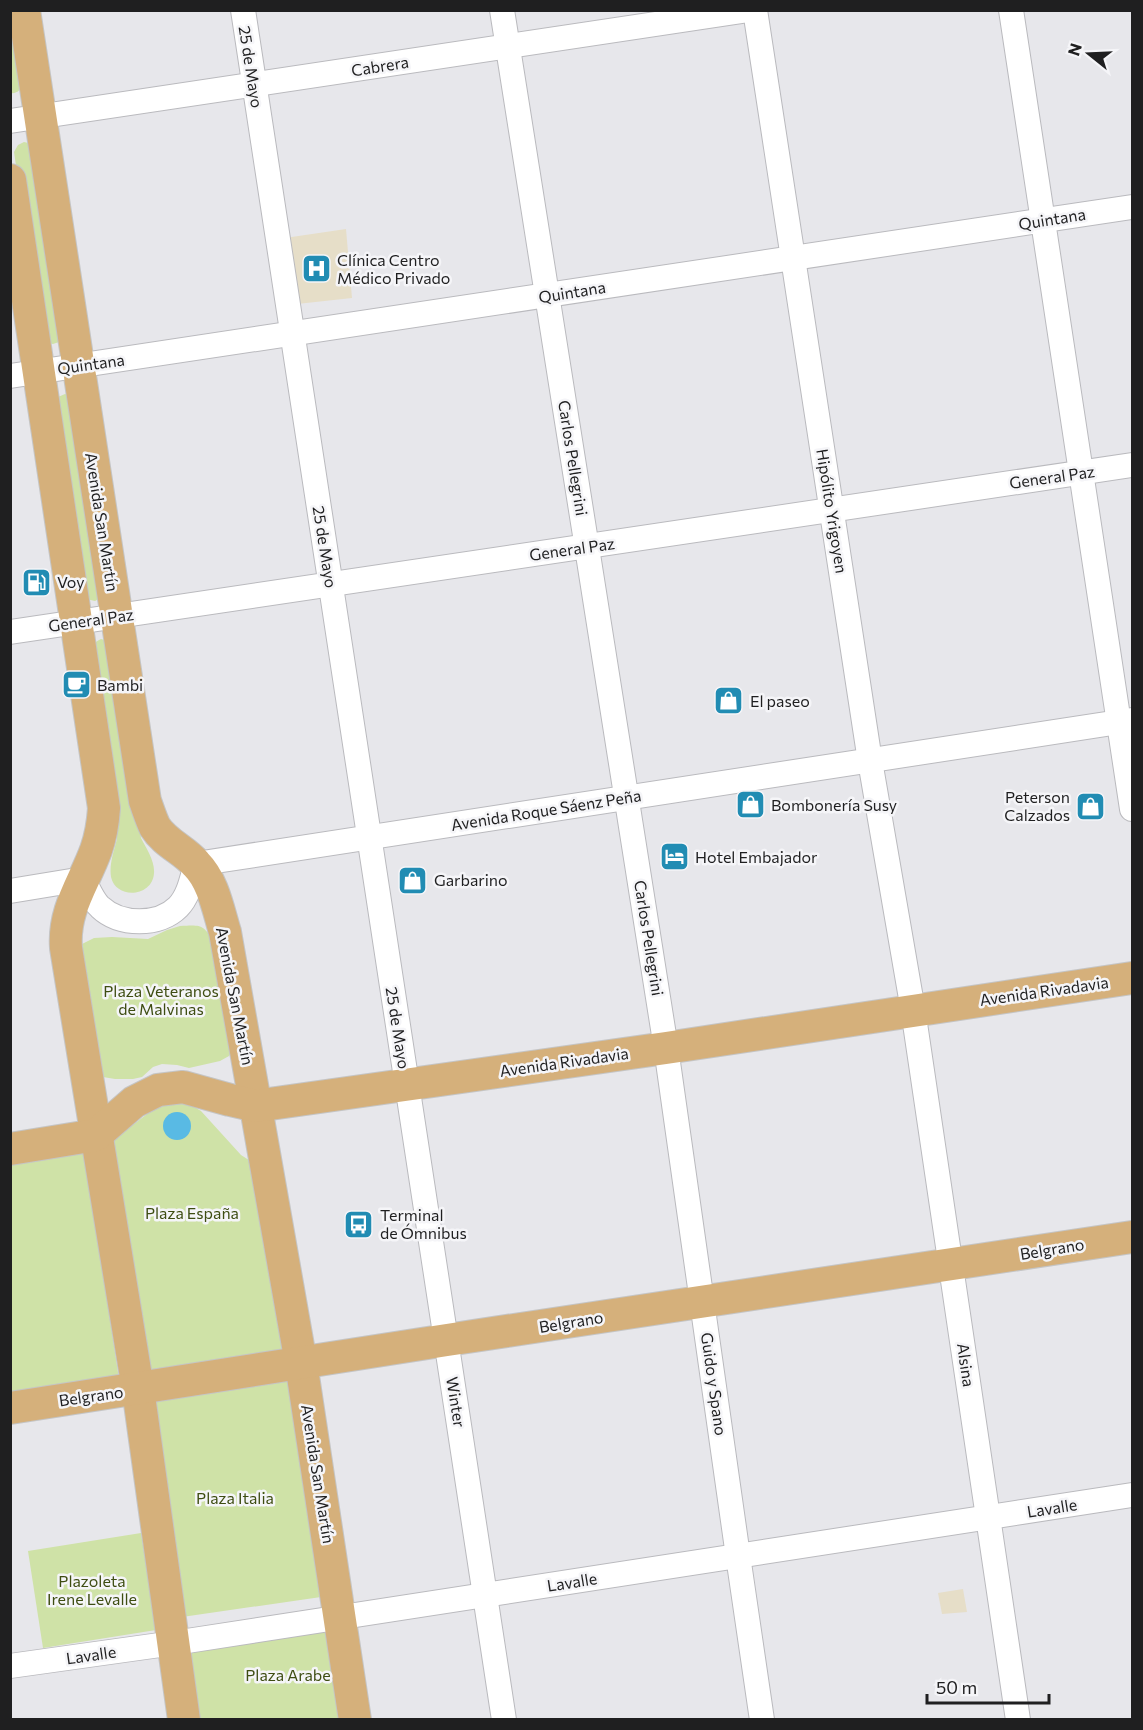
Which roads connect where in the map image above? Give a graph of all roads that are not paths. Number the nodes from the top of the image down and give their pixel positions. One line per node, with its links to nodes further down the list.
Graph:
1 (24, 10): 9 (main road, Avenida San Martín)
2 (243, 10): 8 (street, 25 de Mayo)
3 (502, 10): 7 (street, Carlos Pellegrini)
4 (749, 10): 7 (street, Cabrera)
5 (755, 10): 13 (street, Hipólito Yrigoyen)
6 (1011, 10): 12 (street)
7 (507, 46): 8 (street, Cabrera); 14 (street, Carlos Pellegrini)
8 (254, 85): 9 (street, Cabrera); 15 (street, 25 de Mayo)
9 (25, 119): 16 (main road, Avenida San Martín)
10 (10, 180): 17 (main road)
11 (1132, 207): 12 (street, Quintana)
12 (1043, 221): 13 (street, Quintana); 19 (street)
13 (793, 258): 14 (street, Quintana); 20 (street, Hipólito Yrigoyen)
14 (547, 296): 15 (street, Quintana); 21 (street, Carlos Pellegrini)
15 (292, 334): 16 (street, Quintana); 22 (street, 25 de Mayo)
16 (78, 366): 17 (street, Quintana); 23 (main road, Avenida San Martín)
17 (25, 374): 24 (main road)
18 (1132, 465): 19 (street, General Paz)
19 (1081, 473): 20 (street, General Paz); 26 (street)
20 (832, 510): 21 (street, General Paz); 27 (street, Hipólito Yrigoyen)
21 (587, 547): 22 (street, General Paz); 28 (street, Carlos Pellegrini)
22 (330, 585): 23 (street, General Paz); 30 (street, 25 de Mayo)
23 (117, 616): 24 (street, General Paz); 31 (main road, Avenida San Martín)
24 (78, 622): 25 (street, General Paz); 32 (main road)
25 (10, 632)
26 (1126, 721): 27 (street, Avenida Roque Sáenz Peña); 29 (street)
27 (870, 761): 28 (street, Avenida Roque Sáenz Peña); 35 (street, Hipólito Yrigoyen)
28 (627, 798): 30 (street, Avenida Roque Sáenz Peña); 36 (street, Carlos Pellegrini)
29 (1132, 809)
30 (369, 837): 31 (street, Avenida Roque Sáenz Peña); 37 (street, 25 de Mayo)
31 (196, 864): 32 (street); 38 (main road, Avenida San Martín)
32 (83, 879): 33 (street); 39 (main road)
33 (10, 891)
34 (1132, 978): 35 (main road, Avenida Rivadavia)
35 (913, 1010): 36 (main road, Avenida Rivadavia); 42 (street, Alsina)
36 (666, 1048): 37 (main road, Avenida Rivadavia); 43 (street, Guido y Spano)
37 (407, 1084): 38 (main road, Avenida Rivadavia); 44 (street, Winter)
38 (256, 1106): 39 (main road, Avenida Rivadavia); 45 (main road, Avenida San Martín)
39 (96, 1135): 40 (main road); 46 (main road)
40 (10, 1149)
41 (1132, 1237): 42 (main road, Belgrano)
42 (951, 1264): 43 (main road, Belgrano); 49 (street, Alsina)
43 (703, 1302): 44 (main road, Belgrano); 50 (street, Guido y Spano)
44 (447, 1340): 45 (main road, Belgrano); 51 (street, Winter)
45 (301, 1363): 46 (main road, Belgrano); 52 (main road, Avenida San Martín)
46 (138, 1389): 47 (main road, Belgrano); 53 (main road)
47 (10, 1408)
48 (1132, 1495): 49 (street, Lavalle)
49 (988, 1517): 50 (street, Lavalle); 59 (street, Alsina)
50 (738, 1556): 51 (street, Lavalle); 58 (street, Guido y Spano)
51 (485, 1595): 52 (street, Lavalle); 57 (street, Winter)
52 (339, 1618): 53 (street, Lavalle); 56 (main road, Avenida San Martín)
53 (174, 1643): 54 (street, Lavalle); 55 (main road)
54 (10, 1666)
55 (184, 1719)
56 (355, 1719)
57 (504, 1719)
58 (762, 1719)
59 (1018, 1719)

